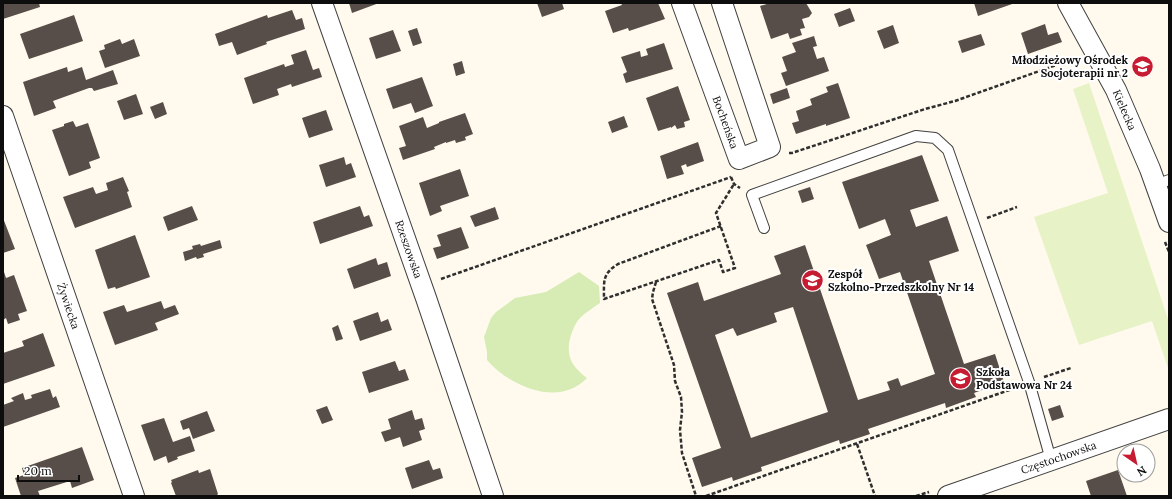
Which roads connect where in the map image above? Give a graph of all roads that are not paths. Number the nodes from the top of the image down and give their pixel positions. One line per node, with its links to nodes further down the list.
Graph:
1 (322, 3): 12 (street, Rzeszowska)
2 (682, 3): 3 (street, Bocheńska)
3 (722, 3)
4 (1068, 3): 6 (street, Kielecka)
5 (3, 116): 11 (street, Żywiecka)
6 (1163, 182): 7 (street, Kielecka)
7 (1169, 222)
8 (764, 228): 10 (lane)
9 (1169, 419): 10 (street, Częstochowska)
10 (1051, 460): 13 (street, Częstochowska)
11 (134, 496)
12 (493, 496)
13 (948, 496)

